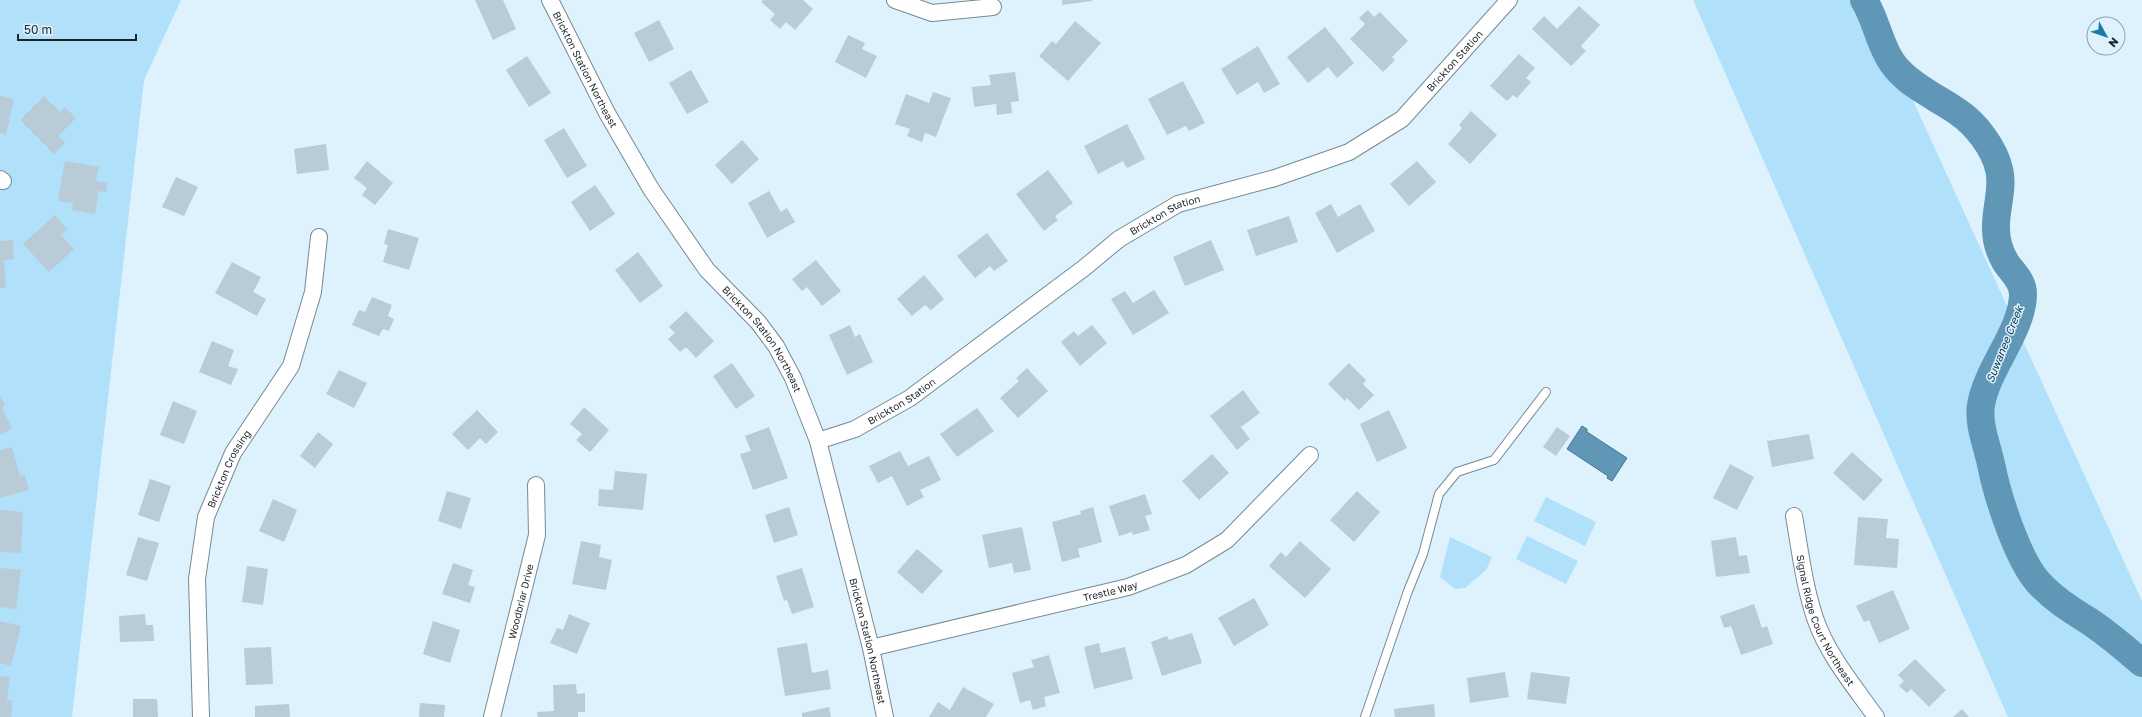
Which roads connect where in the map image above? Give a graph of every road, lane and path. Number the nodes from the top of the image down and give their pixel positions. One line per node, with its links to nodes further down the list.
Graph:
1 (550, 0): 7 (street, Brickton Station Northeast)
2 (895, 0): 4 (street)
3 (1509, 0): 7 (street, Brickton Station)
4 (992, 7)
5 (319, 237): 12 (street, Brickton Crossing)
6 (1546, 392): 15 (lane)
7 (818, 441): 11 (street, Brickton Station Northeast)
8 (1310, 455): 11 (street, Trestle Way)
9 (536, 485): 13 (street, Woodbriar Drive)
10 (1794, 516): 16 (street, Signal Ridge Court Northeast)
11 (870, 648): 14 (street, Brickton Station Northeast)
12 (201, 717)
13 (492, 717)
14 (885, 717)
15 (1365, 717)
16 (1876, 717)

